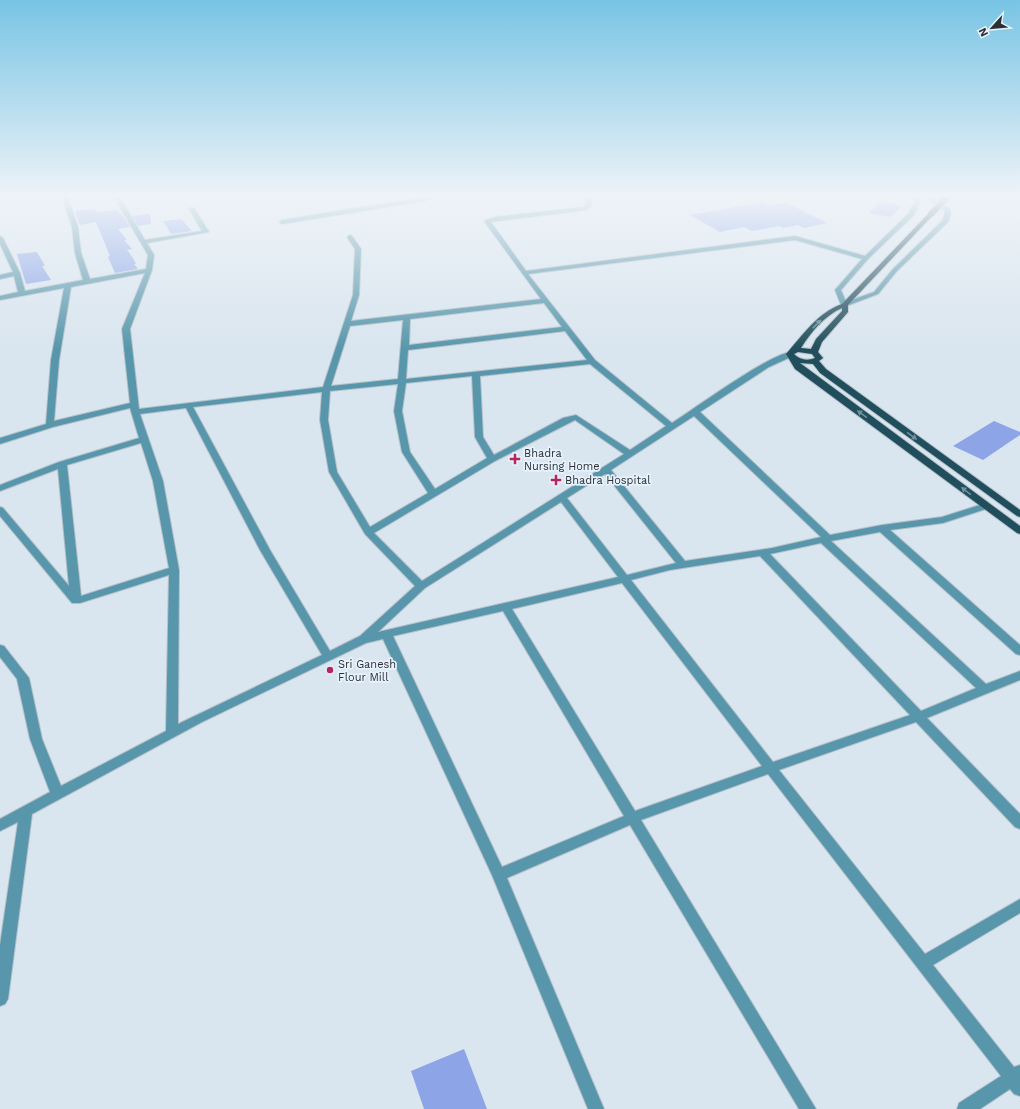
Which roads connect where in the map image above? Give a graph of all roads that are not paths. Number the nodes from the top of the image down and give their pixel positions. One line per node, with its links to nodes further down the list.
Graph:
1 (4, 246): 11 (street)
2 (77, 246): 18 (street)
3 (146, 246): 14 (street)
4 (356, 246): 25 (street)
5 (505, 246): 16 (street)
6 (735, 246): 16 (street)
7 (823, 246): 13 (street)
8 (879, 246): 13 (street)
9 (901, 246): 23 (main road, bridge)
10 (920, 246): 23 (street)
11 (9, 256): 12 (street); 15 (street)
12 (0, 258)
13 (866, 258): 23 (street)
14 (148, 270): 18 (street); 36 (street)
15 (17, 273): 17 (street); 20 (street)
16 (524, 273): 22 (street)
17 (0, 276)
18 (87, 281): 19 (street)
19 (68, 284): 20 (street); 38 (street)
20 (22, 293): 21 (street)
21 (1, 299)
22 (545, 301): 24 (street); 26 (street)
23 (844, 305): 28 (main road); 29 (main road, one-way to 23)
24 (407, 317): 25 (street); 27 (street)
25 (347, 324): 34 (street)
26 (567, 329): 27 (street); 31 (street)
27 (405, 348): 33 (street)
28 (814, 352): 29 (main road); 30 (main road)
29 (793, 354): 30 (main road); 37 (street); 49 (main road, one-way to 29)
30 (815, 361): 51 (main road, one-way to 51)
31 (592, 362): 32 (street); 39 (street)
32 (476, 374): 33 (street); 43 (street)
33 (402, 381): 34 (street); 47 (street)
34 (326, 389): 35 (street); 54 (street)
35 (188, 406): 36 (street); 67 (street)
36 (135, 408): 38 (street); 40 (street)
37 (695, 412): 39 (street); 55 (street)
38 (50, 425): 41 (street)
39 (672, 427): 42 (street)
40 (144, 439): 44 (street); 58 (street)
41 (0, 441)
42 (630, 454): 43 (street); 45 (street)
43 (492, 459): 47 (street)
44 (62, 464): 46 (street); 61 (street)
45 (606, 470): 48 (street); 57 (street)
46 (0, 488)
47 (434, 494): 54 (street)
48 (562, 497): 59 (street); 60 (street)
49 (986, 506): 52 (street); 53 (main road)
50 (0, 510): 61 (street)
51 (1020, 514)
52 (882, 528): 55 (street); 66 (street)
53 (1020, 531)
54 (368, 532): 60 (street)
55 (826, 538): 56 (street); 69 (street)
56 (762, 552): 57 (street); 70 (street)
57 (682, 565): 59 (street)
58 (174, 570): 61 (street); 71 (street)
59 (624, 579): 62 (street); 72 (street)
60 (421, 586): 64 (street)
61 (76, 601)
62 (506, 608): 63 (street); 75 (street)
63 (387, 635): 64 (street); 78 (street)
64 (364, 639): 67 (street)
65 (0, 650): 73 (street)
66 (1020, 650)
67 (328, 656): 71 (street)
68 (1020, 675): 69 (street)
69 (985, 690): 70 (street)
70 (920, 716): 72 (street); 76 (street)
71 (172, 733): 73 (street)
72 (771, 769): 75 (street); 80 (street)
73 (58, 794): 74 (street)
74 (26, 810): 77 (street); 81 (street)
75 (632, 818): 78 (street); 84 (street)
76 (1020, 822)
77 (0, 825)
78 (499, 875): 83 (street)
79 (1020, 905): 80 (street)
80 (923, 963): 82 (street)
81 (0, 999)
82 (1018, 1079): 85 (street)
83 (596, 1109)
84 (808, 1109)
85 (965, 1109)

